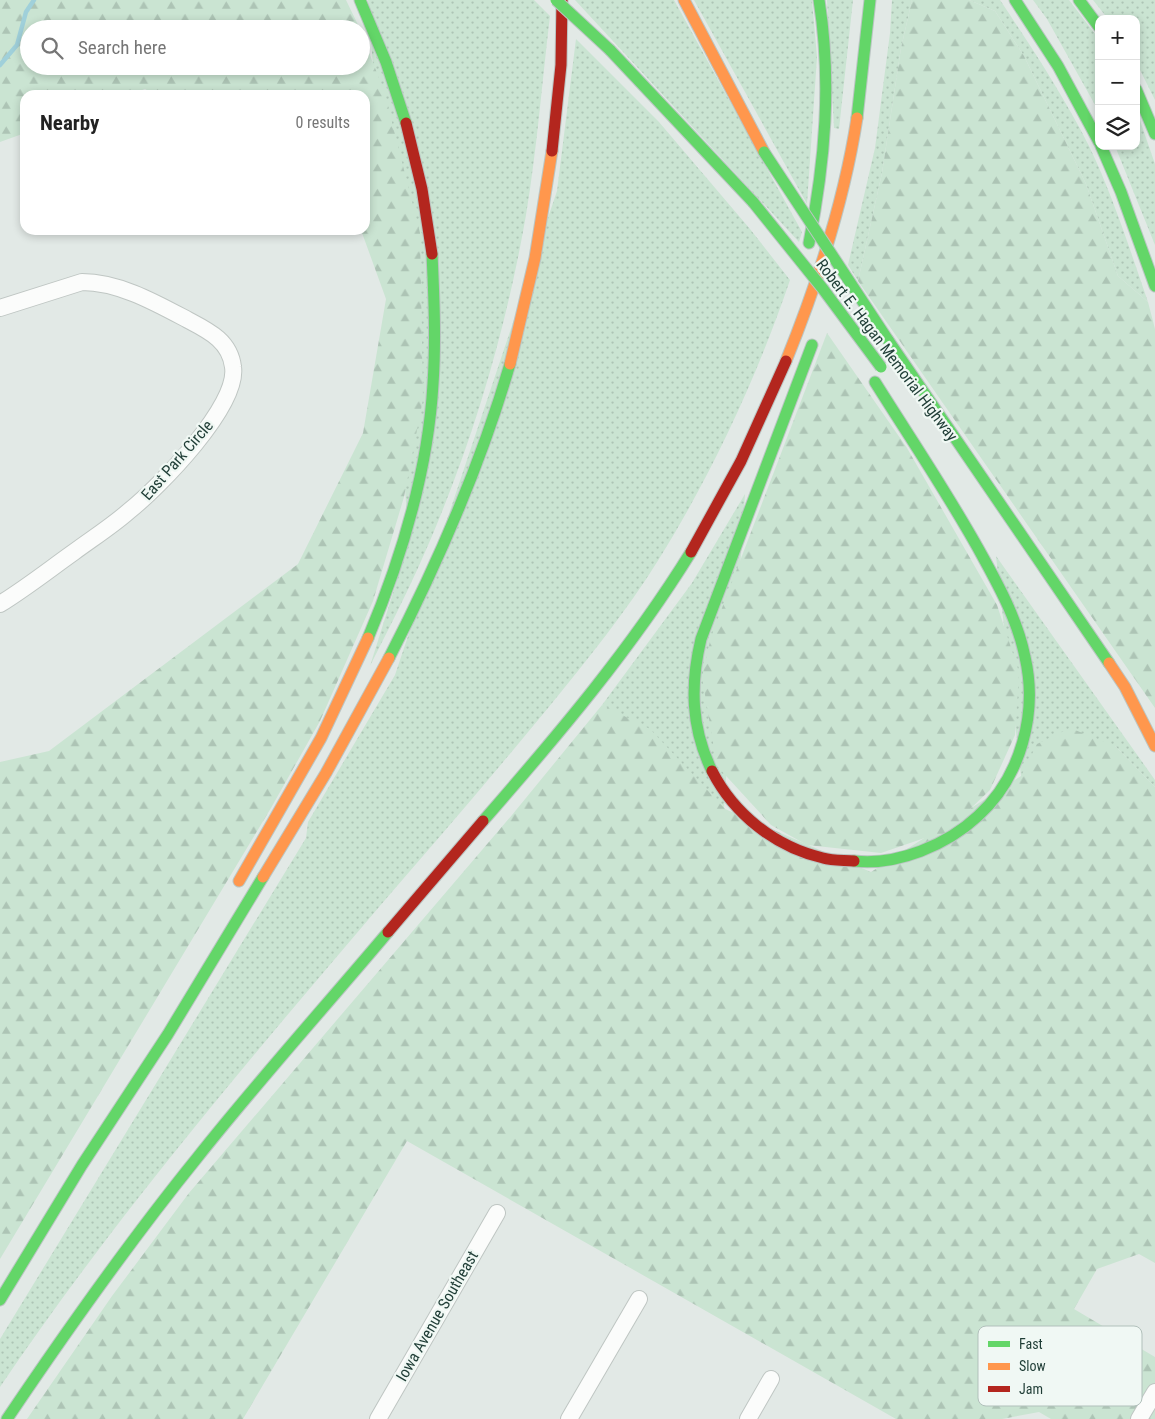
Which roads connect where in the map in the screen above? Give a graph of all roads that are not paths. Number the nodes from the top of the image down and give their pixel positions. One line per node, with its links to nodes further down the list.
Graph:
1 (360, 0): 9 (highway)
2 (556, 0): 20 (highway, Robert E. Hagan Memorial Highway, bridge)
3 (562, 0): 41 (highway)
4 (684, 0): 36 (highway, bridge)
5 (819, 0): 19 (highway)
6 (870, 0): 48 (highway)
7 (1015, 0): 15 (highway)
8 (1079, 0): 11 (highway)
9 (369, 20)
10 (370, 22): 39 (highway)
11 (1095, 22)
12 (1140, 99): 14 (highway)
13 (871, 101): 17 (highway)
14 (1155, 134)
15 (1095, 135)
16 (1103, 150): 21 (highway)
17 (859, 172)
18 (841, 250): 20 (highway)
19 (801, 277)
20 (829, 284): 23 (highway); 25 (highway); 27 (highway, Robert E. Hagan Memorial Highway, bridge)
21 (1155, 286)
22 (0, 308): 32 (street, East Park Circle)
23 (823, 312)
24 (815, 337): 28 (highway)
25 (844, 337)
26 (778, 349): 29 (highway)
27 (883, 371)
28 (873, 378)
29 (682, 544)
30 (672, 560): 31 (highway)
31 (661, 577)
32 (0, 604)
33 (634, 615): 34 (highway)
34 (612, 646)
35 (1116, 697): 37 (highway)
36 (1155, 746)
37 (1155, 751)
38 (510, 771): 43 (highway)
39 (233, 892)
40 (135, 1062): 41 (highway)
41 (96, 1143): 45 (highway)
42 (497, 1214): 49 (street, Iowa Avenue Southeast)
43 (79, 1295)
44 (640, 1299): 50 (street)
45 (0, 1300)
46 (771, 1378): 51 (street)
47 (1155, 1392): 52 (street)
48 (7, 1419)
49 (378, 1419)
50 (569, 1419)
51 (748, 1419)
52 (1139, 1419)

